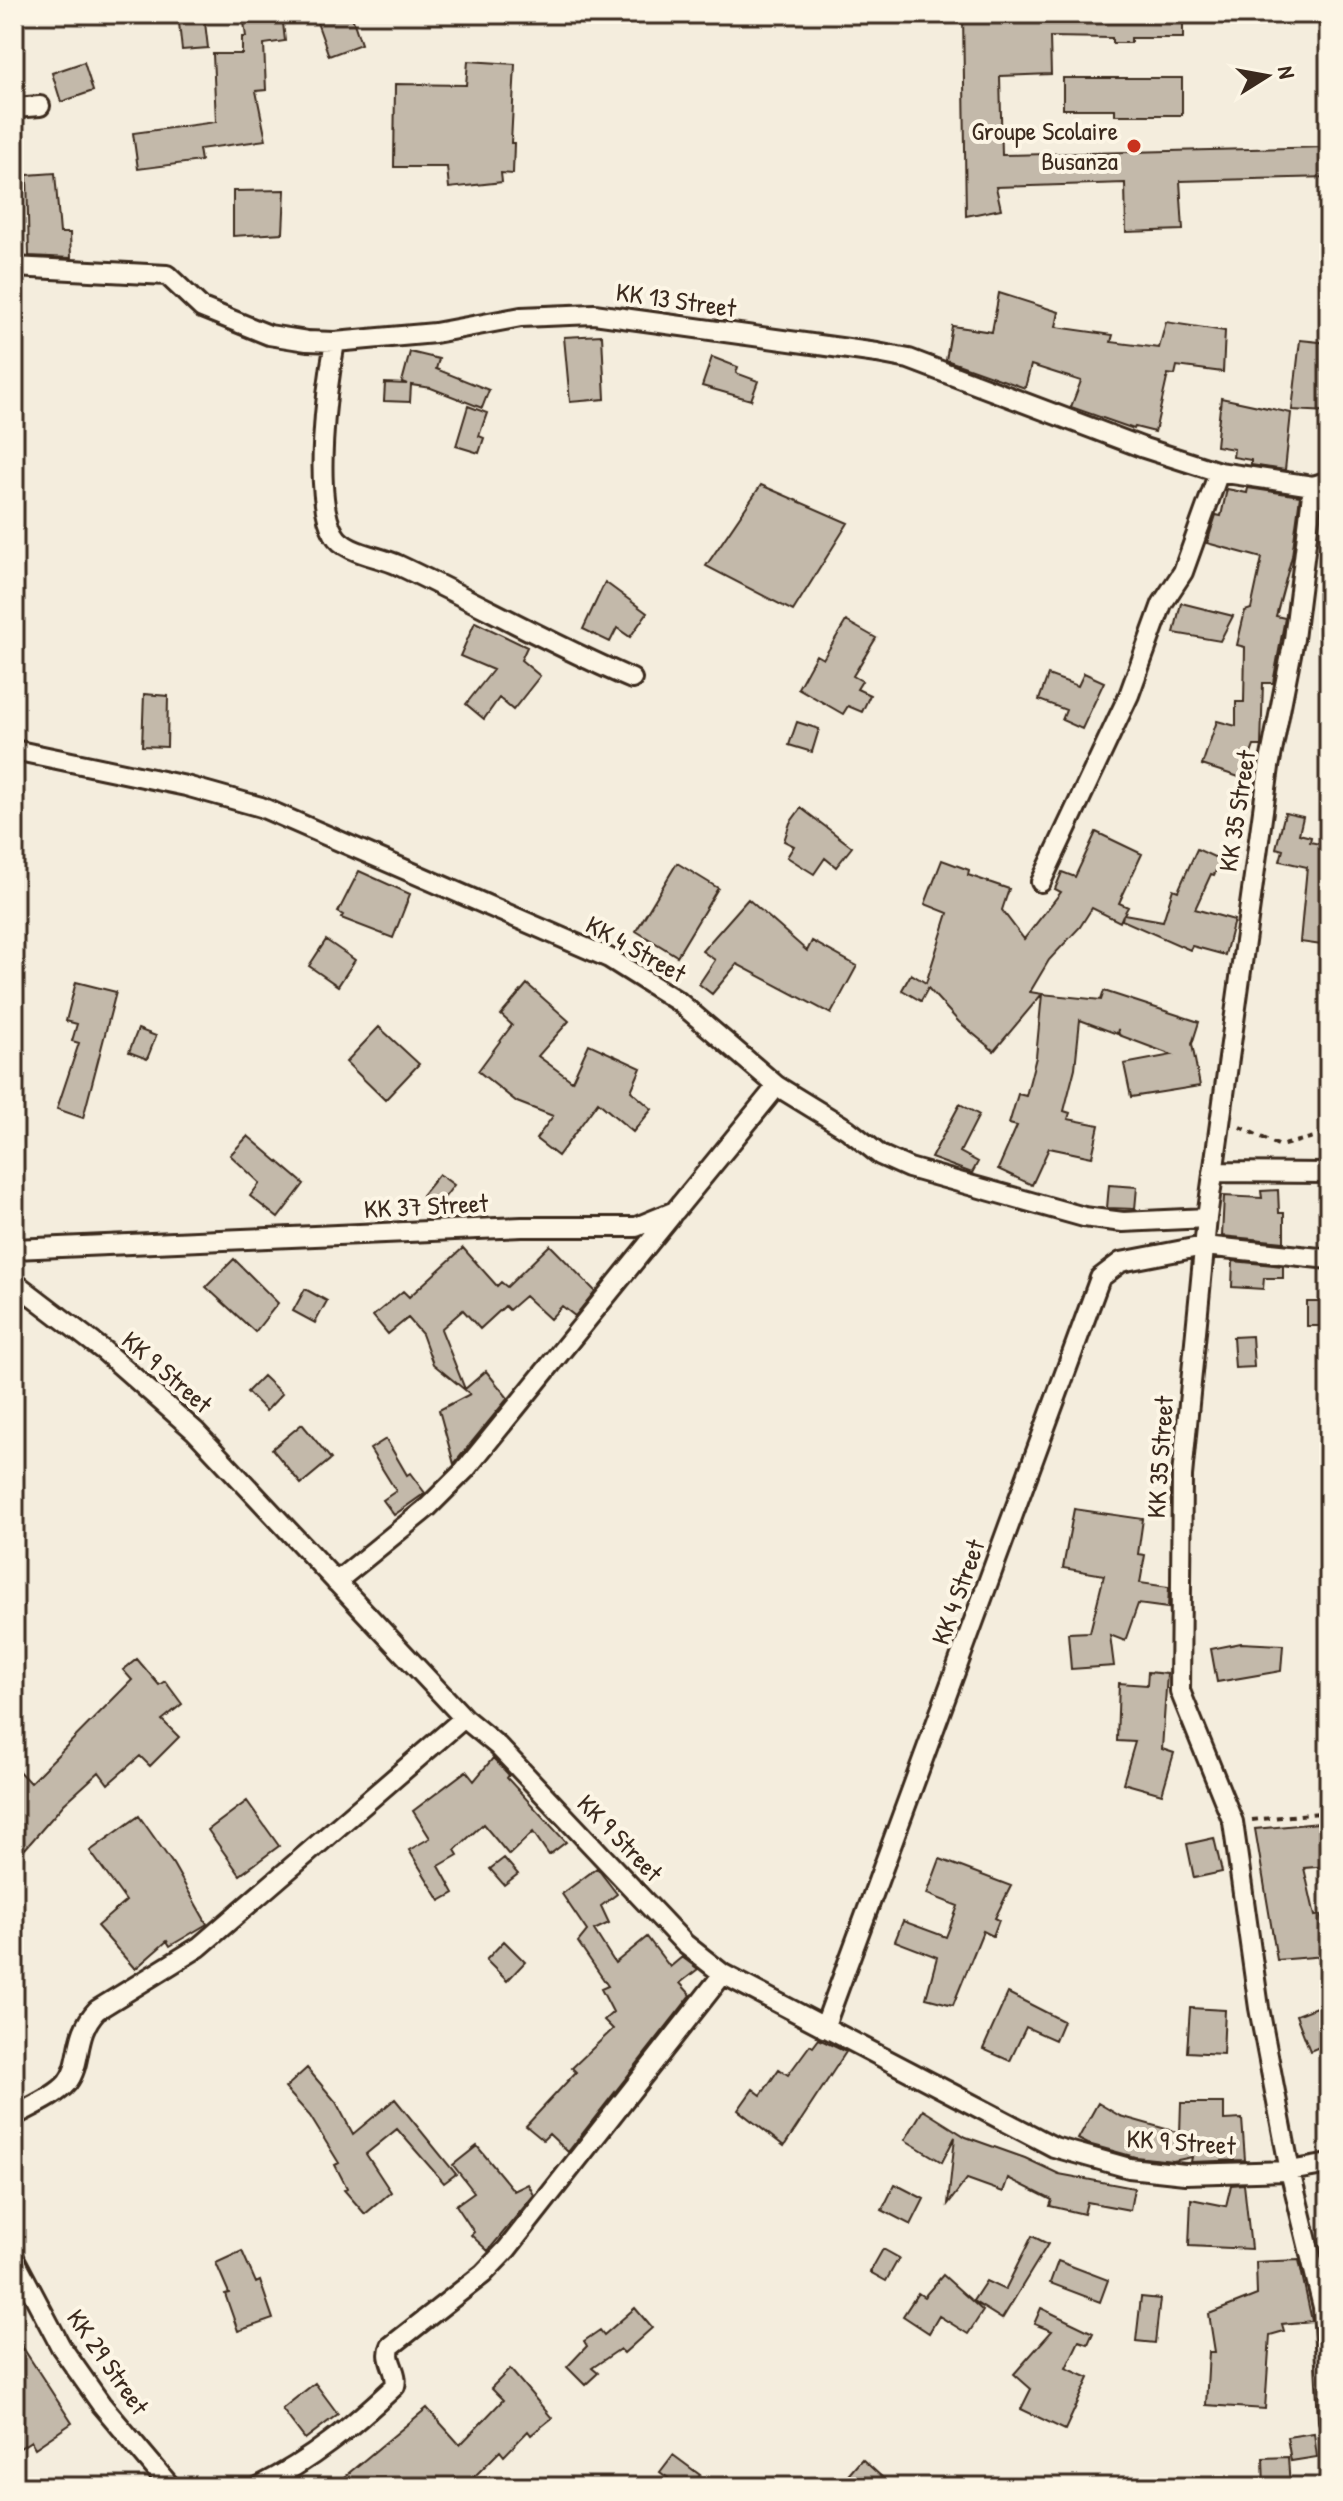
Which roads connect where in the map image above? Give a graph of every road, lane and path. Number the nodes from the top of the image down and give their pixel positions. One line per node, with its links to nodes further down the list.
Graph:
1 (40, 106): 2 (street)
2 (14, 108)
3 (14, 267): 4 (street, KK 13 Street)
4 (335, 342): 5 (street, KK 13 Street); 7 (street)
5 (1219, 472): 6 (street, KK 13 Street); 9 (street)
6 (1321, 484): 11 (street, KK 35 Street)
7 (632, 679)
8 (14, 750): 10 (street, KK 4 Street)
9 (1041, 882)
10 (777, 1086): 15 (street); 16 (street, KK 4 Street)
11 (1220, 1117): 12 (path); 13 (street, KK 35 Street)
12 (1329, 1133)
13 (1213, 1172): 14 (street); 16 (street, KK 35 Street)
14 (1329, 1173)
15 (675, 1211): 18 (street, KK 37 Street); 21 (street)
16 (1207, 1218): 17 (street, KK 35 Street)
17 (1204, 1246): 19 (street, KK 4 Street); 24 (street, KK 35 Street); 26 (street, KK 4 Street)
18 (14, 1249)
19 (1329, 1259)
20 (14, 1282): 21 (street, KK 9 Street)
21 (336, 1582): 22 (street, KK 9 Street)
22 (464, 1718): 25 (street, KK 9 Street); 27 (street)
23 (1329, 1812): 24 (path)
24 (1233, 1822): 29 (street, KK 35 Street)
25 (723, 1974): 26 (street, KK 9 Street); 33 (street)
26 (824, 2028): 29 (street, KK 9 Street)
27 (14, 2116)
28 (1329, 2164): 29 (street, KK 9 Street)
29 (1290, 2171): 31 (street, KK 35 Street)
30 (14, 2258): 32 (street, KK 29 Street)
31 (1329, 2420)
32 (171, 2487)
33 (258, 2487)

